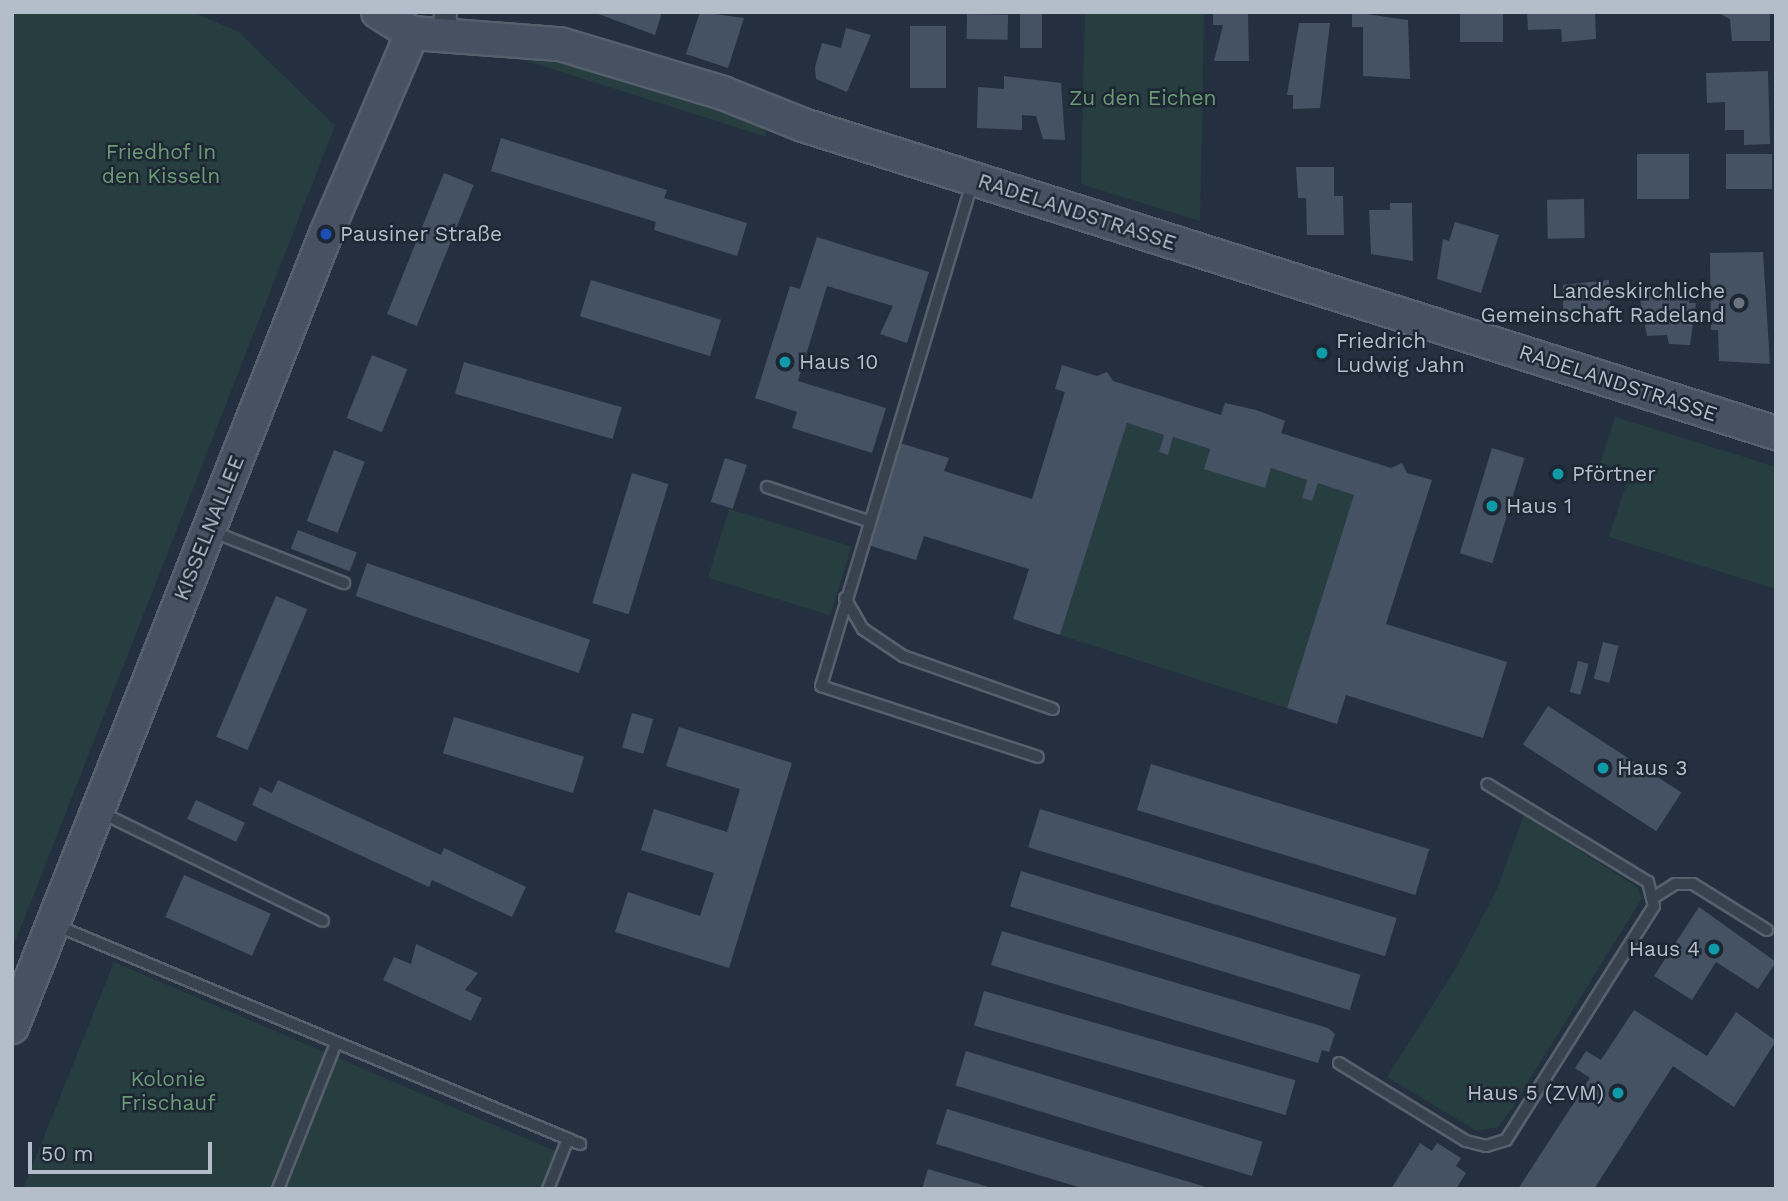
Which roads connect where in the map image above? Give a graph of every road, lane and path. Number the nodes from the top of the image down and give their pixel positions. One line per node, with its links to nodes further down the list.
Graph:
1 (378, 12): 3 (street, RADELANDSTRASSE)
2 (445, 25): 3 (street, RADELANDSTRASSE); 4 (street, RADELANDSTRASSE)
3 (412, 33): 8 (street, KISSELNALLEE)
4 (973, 179): 5 (street, RADELANDSTRASSE); 7 (lane)
5 (1776, 433)
6 (767, 487): 7 (lane)
7 (868, 521): 10 (lane)
8 (209, 530): 9 (lane); 14 (street, KISSELNALLEE)
9 (344, 583)
10 (845, 598): 11 (lane); 12 (lane)
11 (1053, 709)
12 (1038, 757)
13 (1486, 784): 15 (lane)
14 (98, 811): 16 (lane); 17 (street, KISSELNALLEE)
15 (1656, 896): 18 (lane); 21 (lane)
16 (324, 921)
17 (53, 924): 19 (street, KISSELNALLEE); 20 (lane)
18 (1767, 930)
19 (12, 1027)
20 (337, 1043): 22 (lane); 24 (lane)
21 (1339, 1063)
22 (568, 1139): 23 (lane); 25 (lane)
23 (580, 1144)
24 (278, 1189)
25 (548, 1189)

